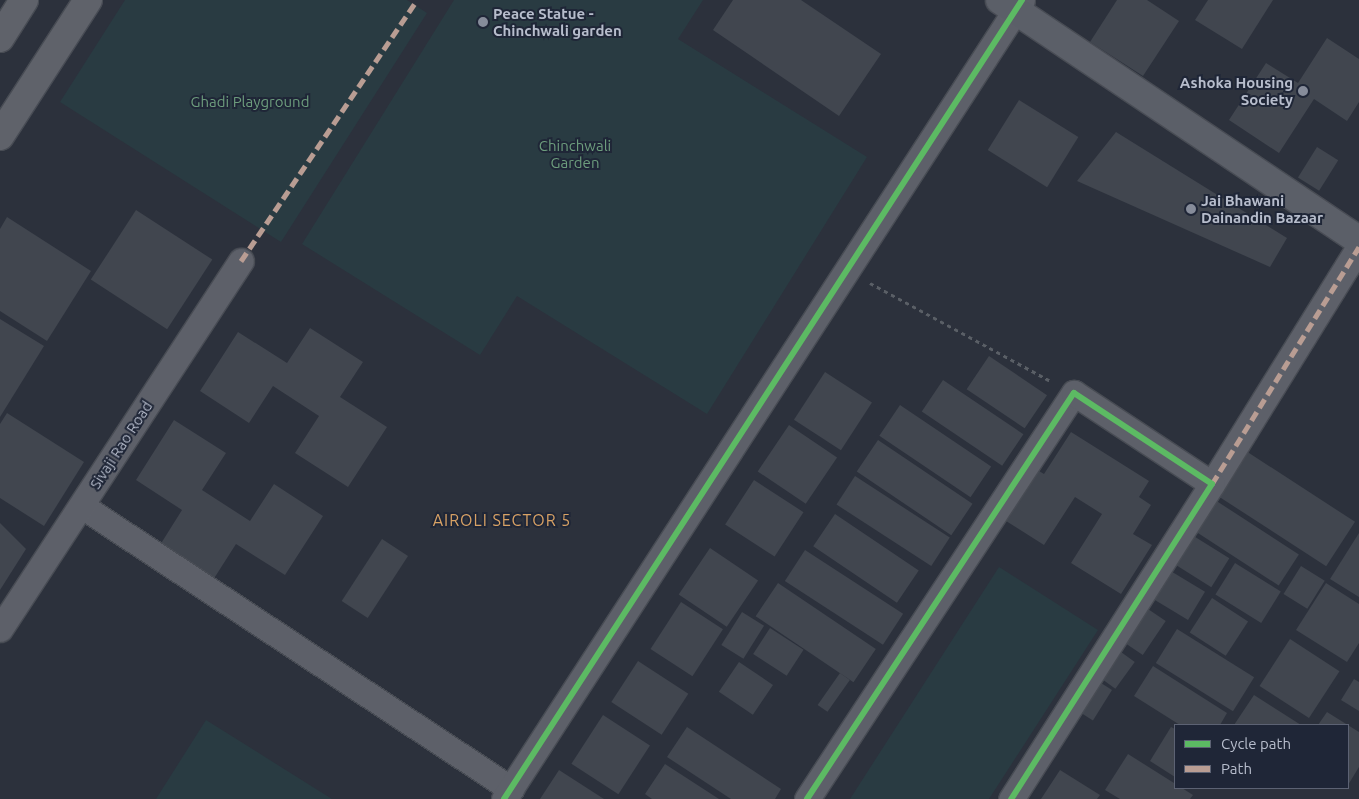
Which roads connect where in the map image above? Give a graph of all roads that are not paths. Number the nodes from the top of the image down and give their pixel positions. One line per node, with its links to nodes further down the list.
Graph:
1 (24, 0): 4 (main road)
2 (88, 0): 5 (main road)
3 (1012, 3): 6 (street); 12 (street)
4 (0, 38)
5 (0, 136)
6 (1359, 240)
7 (1359, 247): 9 (street)
8 (241, 261): 10 (street, Sivaji Rao Road)
9 (1212, 484): 13 (street); 14 (street)
10 (82, 506): 11 (street, Sivaji Rao Road); 12 (street)
11 (0, 629)
12 (508, 794)
13 (807, 799)
14 (1010, 799)

